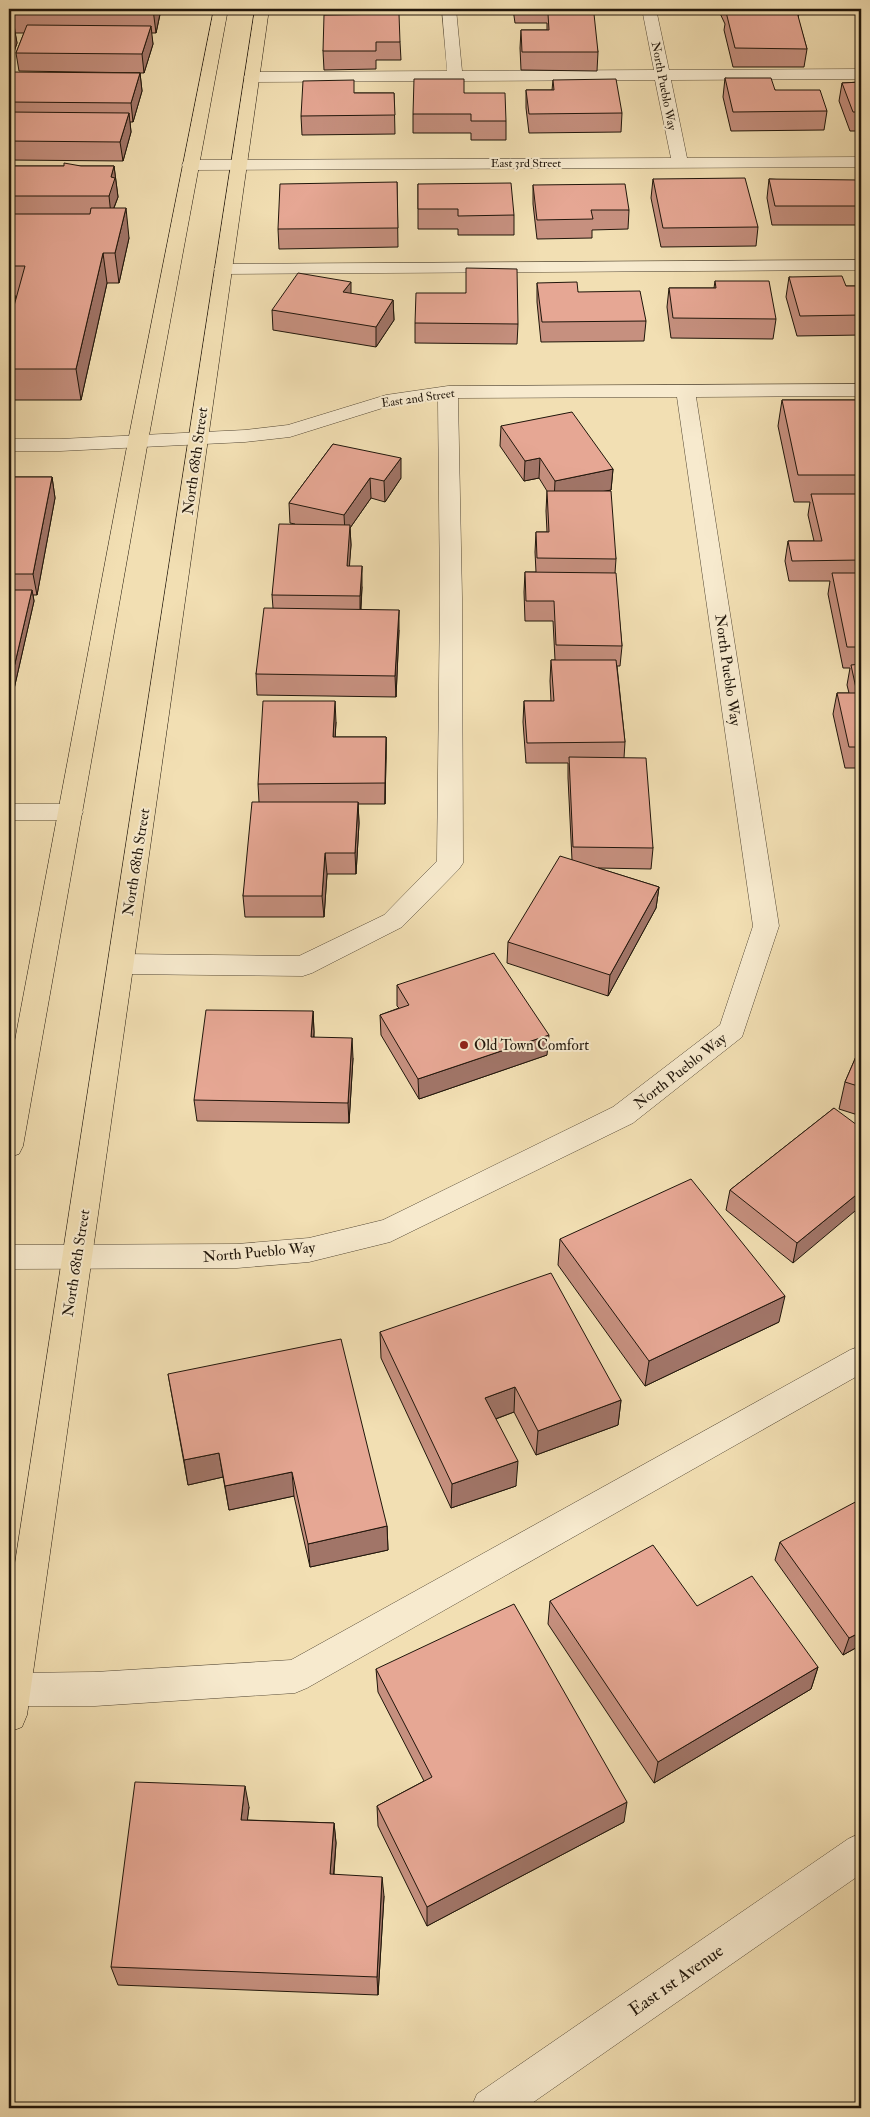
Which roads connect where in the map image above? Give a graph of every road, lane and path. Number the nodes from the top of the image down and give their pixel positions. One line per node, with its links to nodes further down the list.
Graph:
1 (221, 9): 11 (main road)
2 (262, 9): 8 (main road, North 68th Street)
3 (448, 9): 7 (street)
4 (649, 9): 6 (street, North Pueblo Way)
5 (861, 74): 6 (street)
6 (662, 75): 7 (street); 10 (street, North Pueblo Way)
7 (455, 76): 8 (street)
8 (252, 77): 12 (main road, North 68th Street)
9 (861, 162): 10 (street, East 3rd Street)
10 (680, 163): 12 (street, East 3rd Street)
11 (190, 165): 12 (street, East 3rd Street); 19 (main road)
12 (240, 165): 14 (main road, North 68th Street)
13 (861, 265): 14 (street)
14 (223, 269): 18 (main road, North 68th Street)
15 (861, 390): 17 (street, East 2nd Street)
16 (448, 392): 17 (street, East 2nd Street); 18 (street, East 2nd Street); 23 (street)
17 (686, 392): 26 (street, North Pueblo Way)
18 (198, 439): 19 (street, East 2nd Street); 23 (main road, North 68th Street)
19 (138, 441): 20 (street, East 2nd Street); 22 (main road)
20 (9, 445)
21 (9, 812): 22 (street)
22 (71, 812): 24 (main road)
23 (121, 964): 26 (main road, North 68th Street)
24 (9, 1146)
25 (9, 1257): 26 (street, North Pueblo Way)
26 (77, 1257): 28 (main road, North 68th Street)
27 (861, 1359): 28 (street)
28 (10, 1703)
29 (861, 1852): 30 (street, East 1st Avenue)
30 (491, 2108)

